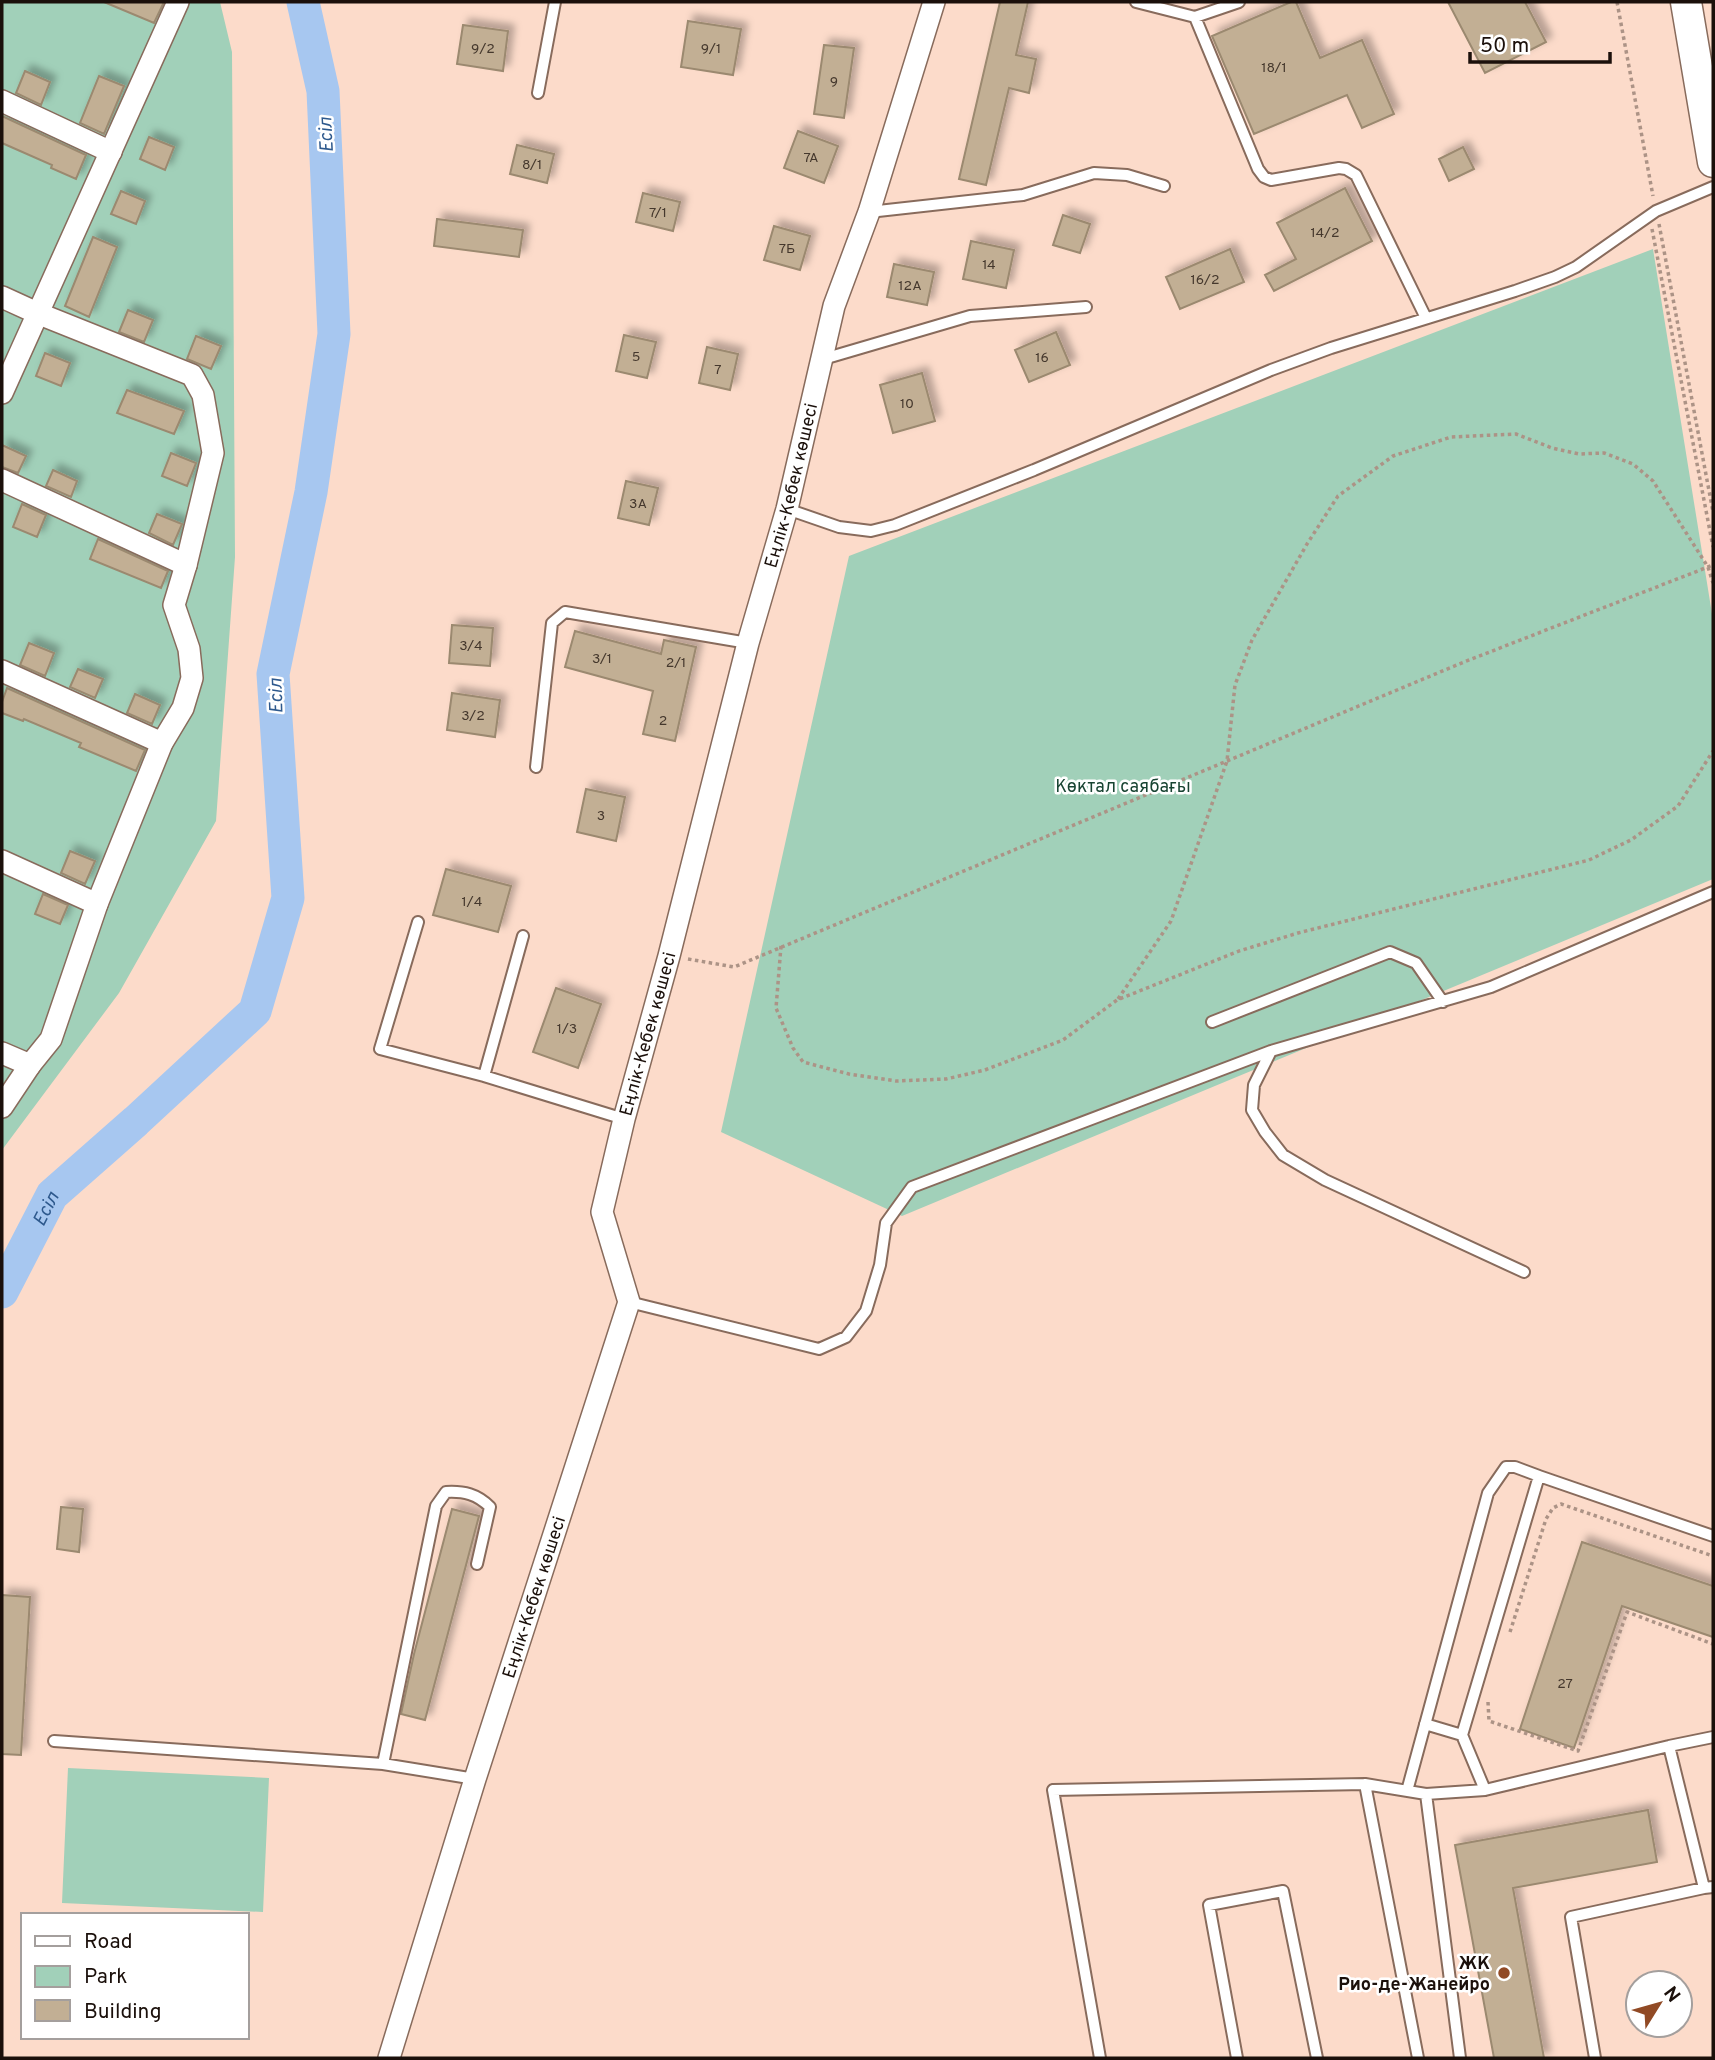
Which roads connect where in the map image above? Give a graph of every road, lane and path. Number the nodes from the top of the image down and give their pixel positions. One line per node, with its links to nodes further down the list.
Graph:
1 (178, 2): 11 (street)
2 (555, 2): 9 (lane)
3 (934, 2): 15 (street, Еңлік-Кебек көшесі)
4 (1136, 2): 8 (lane)
5 (1239, 2): 8 (lane)
6 (1618, 2): 16 (path)
7 (1686, 2): 12 (street)
8 (1195, 17): 20 (lane)
9 (538, 93)
10 (2, 101): 11 (street)
11 (111, 152): 19 (street)
12 (1713, 162)
13 (1164, 186): 15 (lane)
14 (1713, 187): 16 (lane)
15 (869, 212): 21 (street, Еңлік-Кебек көшесі)
16 (1652, 213): 20 (lane); 25 (path); 26 (path)
17 (2, 297): 19 (street)
18 (1086, 307): 21 (lane)
19 (37, 313): 22 (street); 27 (street)
20 (1426, 318): 24 (lane)
21 (821, 360): 24 (street, Еңлік-Кебек көшесі)
22 (2, 393)
23 (2, 481): 27 (street)
24 (787, 509): 30 (street, Еңлік-Кебек көшесі)
25 (1713, 512)
26 (1713, 547)
27 (186, 565): 32 (street)
28 (1711, 566): 29 (path); 34 (path); 34 (path)
29 (1713, 583)
30 (748, 643): 35 (lane); 42 (street, Еңлік-Кебек көшесі)
31 (2, 671): 32 (street)
32 (162, 743): 38 (street)
33 (1713, 751): 43 (path)
34 (1227, 761): 41 (path); 43 (path)
35 (536, 767)
36 (2, 861): 38 (street)
37 (1713, 892): 44 (lane)
38 (97, 904): 48 (street)
39 (418, 922): 49 (lane)
40 (523, 936): 49 (lane)
41 (781, 946): 42 (path); 43 (path)
42 (669, 956): 51 (street, Еңлік-Кебек көшесі)
43 (1117, 1000)
44 (1443, 1002): 45 (lane); 46 (lane)
45 (1212, 1022)
46 (1271, 1051): 52 (lane); 53 (lane)
47 (2, 1053): 48 (street)
48 (30, 1065): 50 (street)
49 (484, 1076): 51 (lane)
50 (2, 1107)
51 (624, 1119): 53 (street, Еңлік-Кебек көшесі)
52 (1524, 1272)
53 (629, 1302): 67 (street, Еңлік-Кебек көшесі)
54 (1539, 1476): 55 (lane); 61 (lane); 62 (lane)
55 (1713, 1536)
56 (1713, 1556): 58 (path)
57 (477, 1564): 66 (lane)
58 (1508, 1636)
59 (1713, 1644): 60 (path)
60 (1488, 1701)
61 (1425, 1724): 62 (lane); 70 (lane)
62 (1462, 1735): 69 (lane)
63 (1713, 1737): 65 (lane)
64 (54, 1741): 66 (lane)
65 (1669, 1746): 69 (lane); 72 (lane)
66 (383, 1764): 67 (lane)
67 (475, 1779): 73 (street, Еңлік-Кебек көшесі)
68 (1365, 1784): 70 (lane); 74 (lane); 77 (lane)
69 (1485, 1790): 71 (lane)
70 (1407, 1791): 71 (lane)
71 (1426, 1794): 78 (lane)
72 (1709, 1887): 79 (lane)
73 (389, 2058)
74 (1101, 2058)
75 (1237, 2058): 76 (lane)
76 (1317, 2058)
77 (1418, 2058)
78 (1461, 2058)
79 (1595, 2058)

